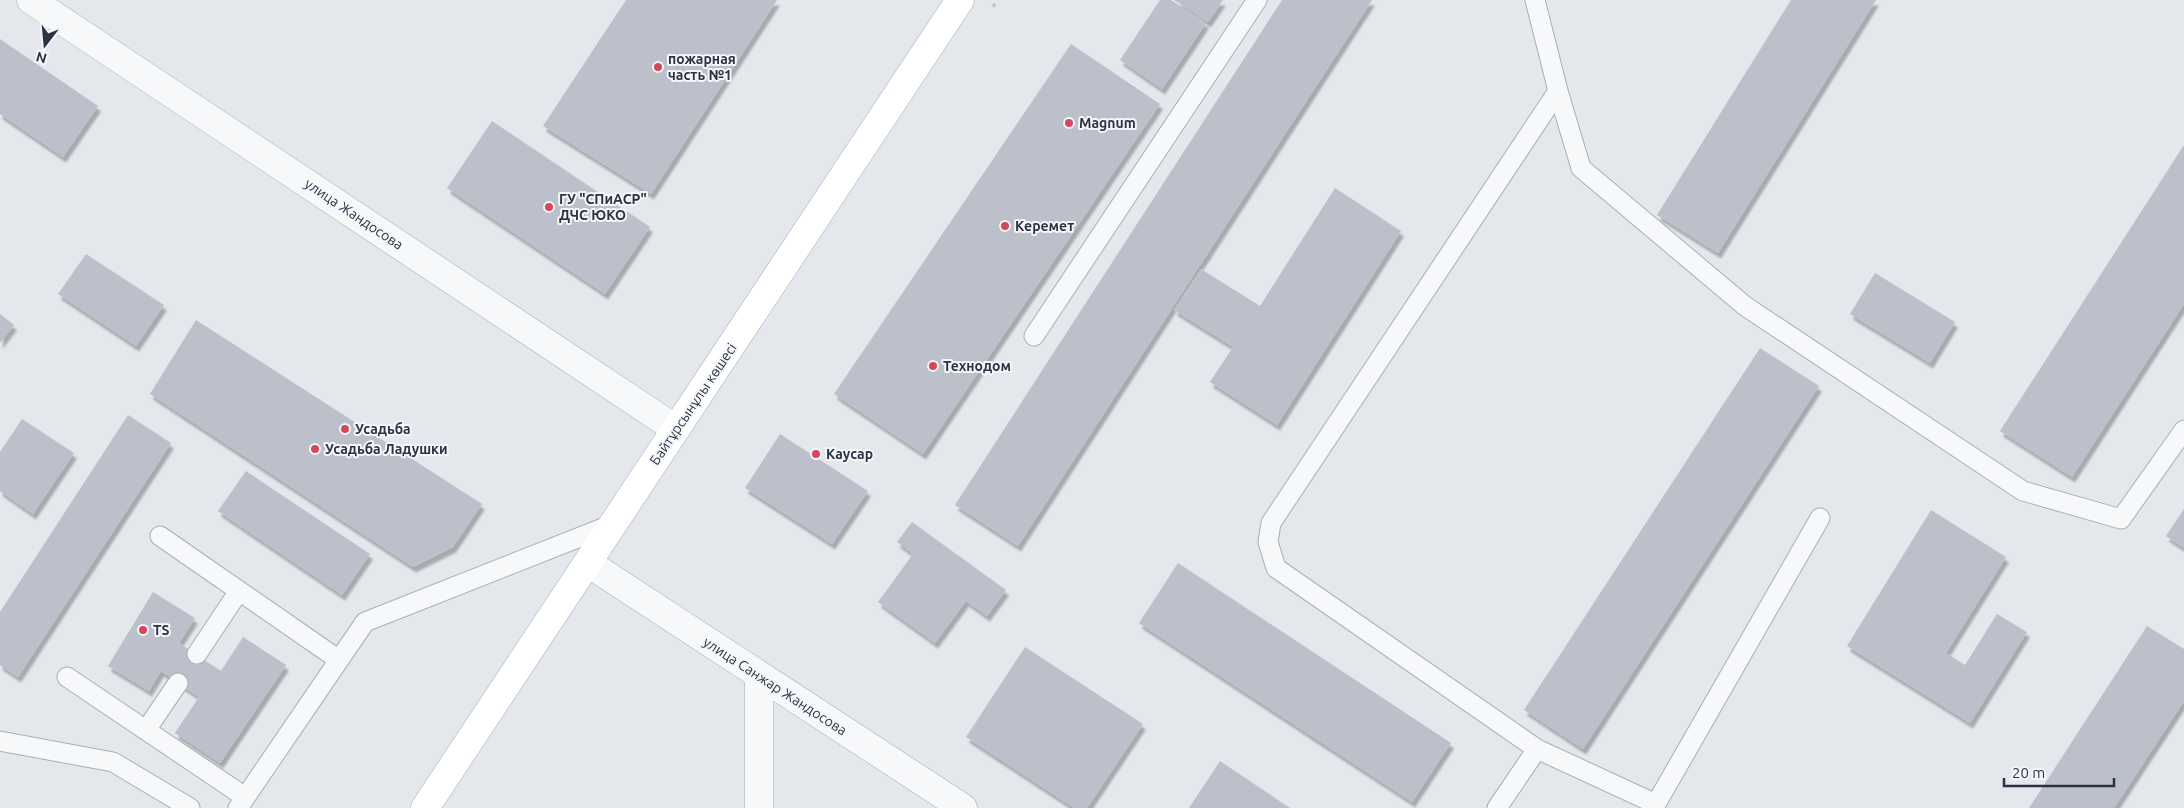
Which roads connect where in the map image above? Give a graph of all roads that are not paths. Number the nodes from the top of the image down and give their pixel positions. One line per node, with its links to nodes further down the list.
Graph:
1 (31, 0): 7 (street, улица Жандосова)
2 (960, 0): 7 (main road, Байтұрсынұлы көшесі)
3 (1257, 0): 6 (lane)
4 (1535, 0): 5 (lane)
5 (1558, 91): 8 (lane); 21 (lane)
6 (1034, 336)
7 (676, 429): 10 (main road, Байтұрсынұлы көшесі)
8 (2184, 430)
9 (1820, 518): 23 (lane)
10 (613, 524): 12 (main road, Байтұрсынұлы көшесі); 15 (lane)
11 (160, 536): 13 (lane)
12 (588, 563): 16 (street, улица Санжар Жандосова); 25 (main road, Байтұрсынұлы көшесі)
13 (239, 591): 14 (lane); 15 (lane)
14 (197, 654)
15 (339, 660): 22 (lane)
16 (760, 676): 26 (street); 27 (street, улица Санжар Жандосова)
17 (67, 677): 19 (lane)
18 (178, 682): 19 (lane)
19 (146, 730): 22 (lane)
20 (0, 741): 24 (lane)
21 (1537, 749): 23 (lane); 28 (lane)
22 (242, 803)
23 (1659, 806)
24 (190, 808)
25 (425, 808)
26 (759, 808)
27 (963, 808)
28 (1497, 808)

